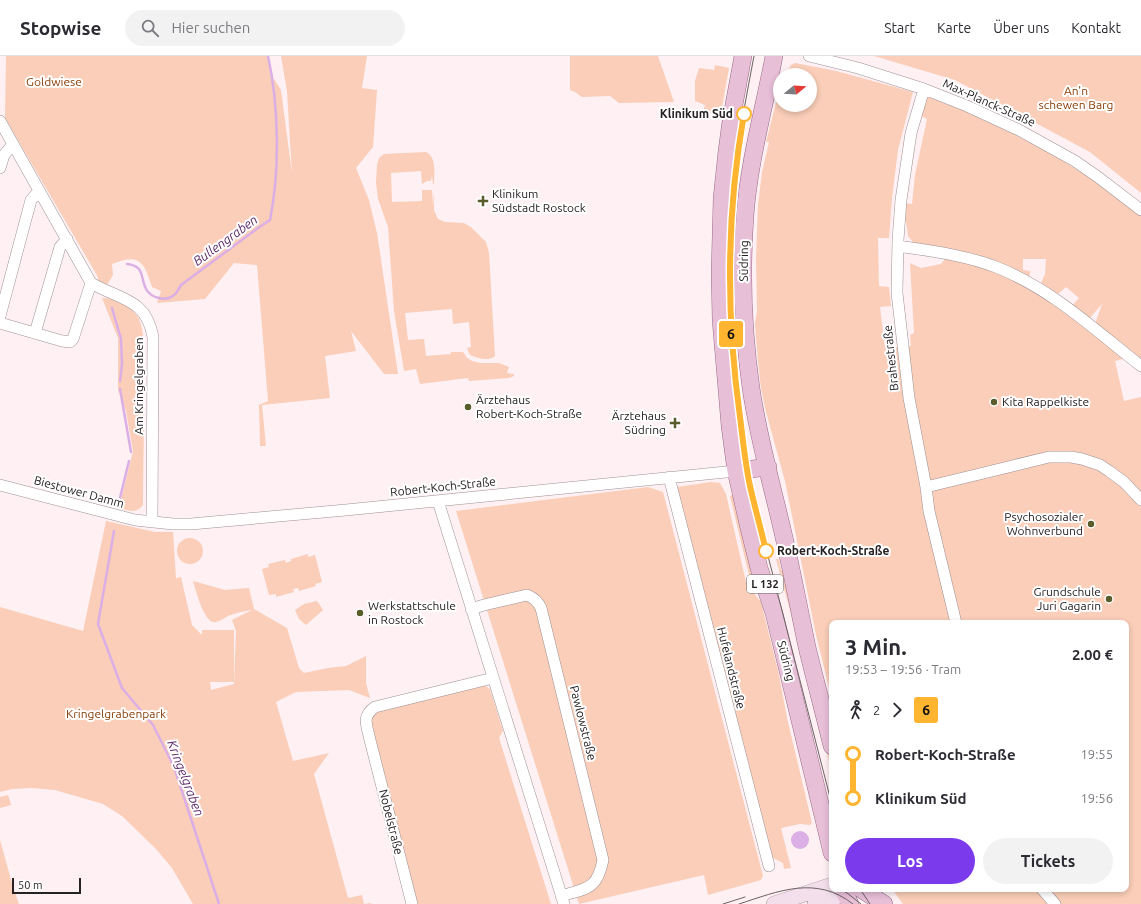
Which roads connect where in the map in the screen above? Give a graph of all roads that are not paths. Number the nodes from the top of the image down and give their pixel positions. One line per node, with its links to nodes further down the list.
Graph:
1 (743, 56): 18 (main road, Südring / L 132)
2 (774, 56): 17 (main road, Südring / L 132)
3 (809, 56): 4 (street, Max-Planck-Straße)
4 (924, 89): 9 (street, Max-Planck-Straße); 11 (street, Brahestraße)
5 (0, 121): 6 (street)
6 (13, 144): 7 (street); 8 (street)
7 (0, 168)
8 (39, 191): 10 (street); 13 (street)
9 (1141, 210)
10 (67, 239): 12 (street); 15 (street)
11 (898, 246): 16 (street); 21 (street, Brahestraße)
12 (91, 283): 15 (street); 24 (street, Am Kringelgraben)
13 (0, 316)
14 (0, 323): 15 (street)
15 (35, 333)
16 (1141, 366)
17 (768, 467): 18 (main road); 28 (main road, Südring / L 132)
18 (736, 471): 19 (street, Robert-Koch-Straße); 29 (main road, Südring / L 132)
19 (669, 477): 23 (street, Robert-Koch-Straße); 30 (street, Hufelandstraße)
20 (0, 485): 24 (street, Biestower Damm)
21 (926, 487): 22 (street); 26 (street, Brahestraße)
22 (1141, 500)
23 (438, 501): 24 (street, Robert-Koch-Straße); 25 (street, Pawlowstraße)
24 (152, 522)
25 (471, 609): 27 (street, Pawlowstraße); 35 (street, Pawlowstraße)
26 (955, 620)
27 (493, 678): 35 (street, Pawlowstraße); 36 (street, Nobelstraße)
28 (829, 734)
29 (829, 841)
30 (769, 866)
31 (844, 892): 37 (main road); 38 (main road)
32 (866, 892): 39 (main road)
33 (881, 892): 40 (main road)
34 (1045, 892): 41 (street)
35 (563, 900)
36 (412, 904)
37 (774, 904)
38 (816, 904)
39 (884, 904)
40 (888, 904)
41 (1055, 904)

